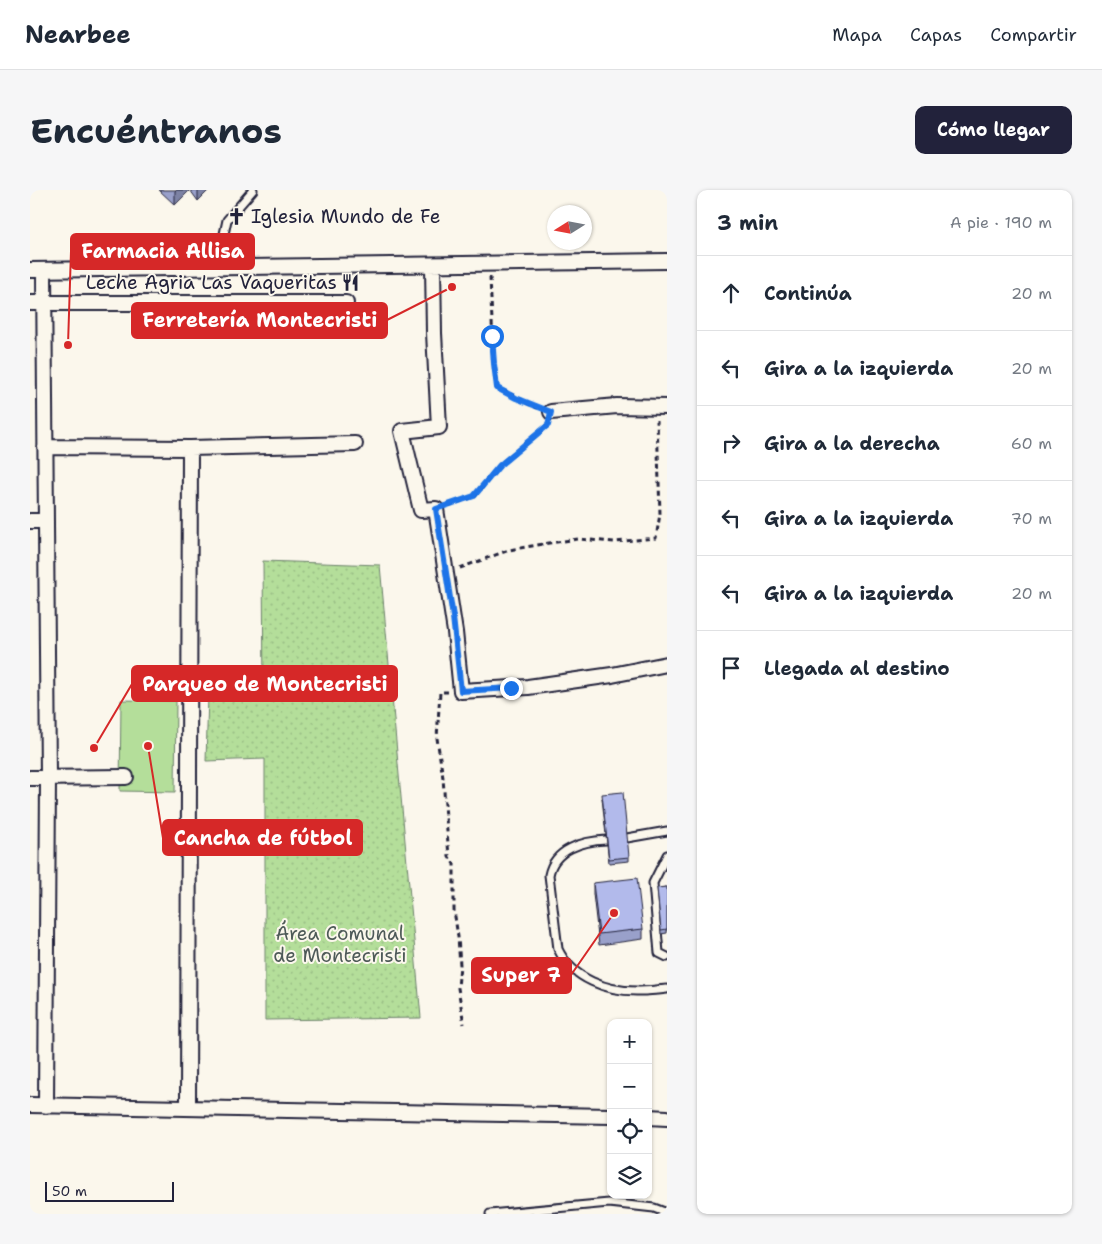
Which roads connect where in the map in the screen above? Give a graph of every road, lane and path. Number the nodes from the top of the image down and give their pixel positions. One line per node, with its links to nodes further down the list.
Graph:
1 (253, 190): 5 (lane)
2 (667, 261): 3 (street)
3 (490, 264): 4 (street); 12 (path)
4 (433, 265): 5 (street); 16 (street)
5 (226, 268): 7 (street)
6 (30, 270): 7 (street)
7 (44, 270): 8 (street)
8 (45, 303): 9 (street); 10 (street); 14 (street)
9 (346, 303)
10 (30, 304)
11 (662, 407): 12 (street); 19 (path)
12 (551, 412): 16 (path)
13 (355, 444): 15 (street)
14 (46, 447): 15 (street); 18 (street)
15 (190, 448): 34 (street)
16 (436, 509): 19 (street)
17 (30, 521): 18 (street)
18 (46, 521): 24 (street)
19 (446, 574): 21 (street)
20 (667, 664): 21 (street)
21 (461, 691): 31 (path)
22 (126, 777): 24 (street)
23 (30, 778): 24 (street)
24 (48, 778): 33 (street)
25 (667, 831): 26 (lane)
26 (627, 838)
27 (606, 840): 30 (lane)
28 (667, 856): 29 (lane)
29 (667, 957)
30 (667, 989)
31 (464, 1024)
32 (30, 1105): 33 (street)
33 (46, 1106): 34 (street)
34 (188, 1107): 35 (street)
35 (607, 1116)
36 (652, 1117): 37 (street)
37 (667, 1118)
38 (667, 1213): 39 (lane)
39 (490, 1214)

